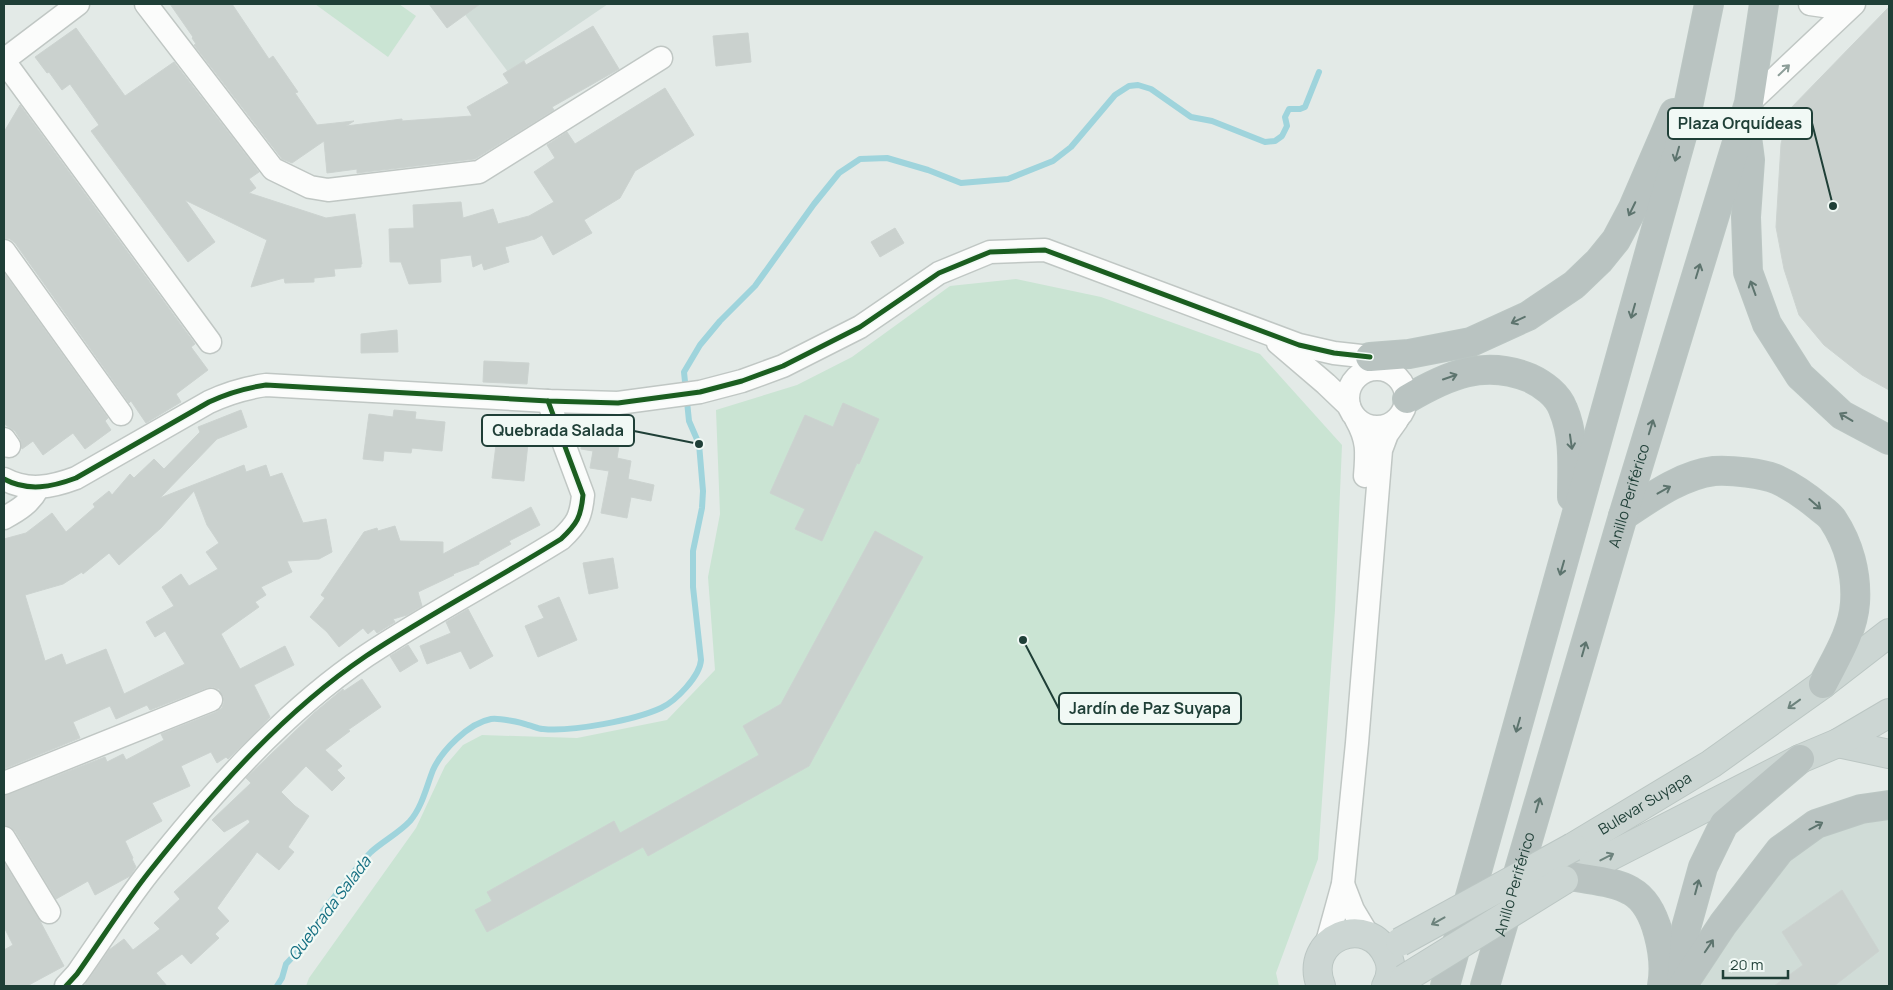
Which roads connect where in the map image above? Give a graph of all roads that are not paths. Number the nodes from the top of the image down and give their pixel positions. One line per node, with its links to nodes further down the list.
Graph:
1 (78, 4): 9 (street)
2 (146, 4): 8 (street)
3 (1710, 4): 7 (highway)
4 (1764, 4): 10 (highway, Anillo Periférico)
5 (1810, 4): 6 (street)
6 (1853, 4): 10 (street, one-way to 6)
7 (1700, 52): 14 (highway, one-way to 14); 25 (highway, one-way to 25)
8 (661, 58)
9 (4, 61): 13 (street)
10 (1747, 111): 20 (highway, one-way to 10); 23 (highway, Anillo Periférico, one-way to 10)
11 (4, 251): 19 (street)
12 (1265, 333): 14 (street); 15 (street); 16 (street)
13 (210, 342)
14 (1367, 360): 15 (street); 17 (street); 18 (street)
15 (1326, 384): 18 (street)
16 (548, 401): 22 (street); 44 (street)
17 (1402, 409): 18 (street); 25 (highway, one-way to 25); 30 (street)
18 (1352, 412): 30 (street)
19 (121, 414)
20 (1889, 440)
21 (4, 479): 22 (street)
22 (38, 488): 24 (street)
23 (1623, 516): 27 (highway, one-way to 27); 42 (highway, Anillo Periférico, one-way to 23)
24 (4, 518)
25 (1571, 533): 46 (highway, one-way to 46)
26 (1889, 633): 27 (main road, Bulevar Suyapa)
27 (1823, 684): 40 (main road, Bulevar Suyapa, one-way to 40, bridge)
28 (211, 700): 34 (street)
29 (1889, 713): 31 (main road, Bulevar Suyapa)
30 (1357, 743): 38 (street)
31 (1838, 743): 32 (main road); 33 (main road, Bulevar Suyapa)
32 (1889, 754)
33 (1800, 759): 37 (main road, Bulevar Suyapa, one-way to 33); 48 (highway, one-way to 33)
34 (4, 783)
35 (1889, 806): 48 (highway, one-way to 35)
36 (4, 838): 39 (street)
37 (1567, 878): 43 (main road, Bulevar Suyapa, bridge); 47 (highway)
38 (1343, 884): 40 (street); 41 (street)
39 (49, 912)
40 (1384, 943): 41 (main road); 43 (main road)
41 (1326, 946): 45 (main road)
42 (1488, 979)
43 (1394, 984)
44 (66, 986)
45 (1321, 986)
46 (1445, 986)
47 (1662, 986)
48 (1681, 986)

